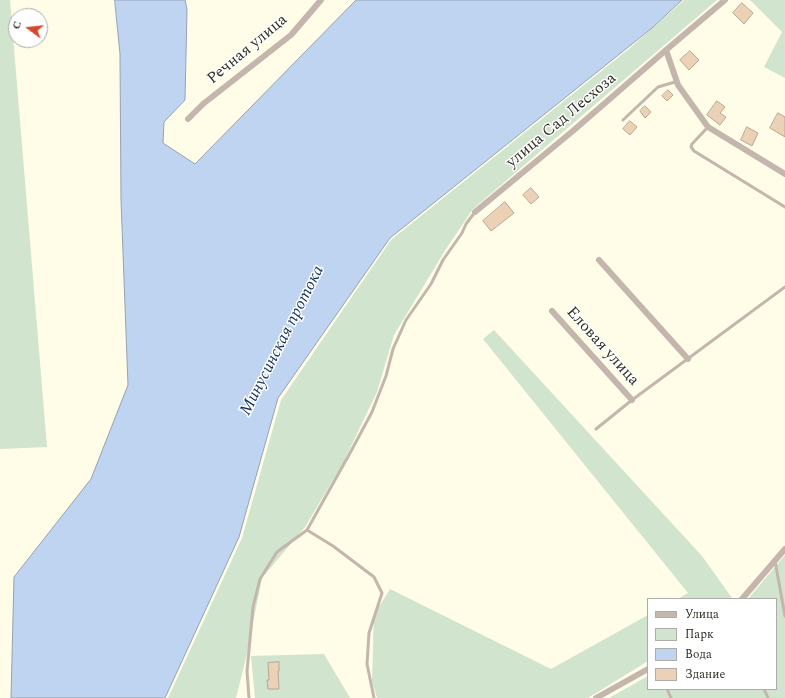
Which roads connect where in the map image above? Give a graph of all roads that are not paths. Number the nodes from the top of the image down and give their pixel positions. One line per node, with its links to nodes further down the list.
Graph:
1 (321, 0): 5 (street, Речная улица)
2 (725, 0): 3 (street, улица Сад Лесхоза)
3 (666, 50): 4 (street); 10 (street, улица Сад Лесхоза)
4 (678, 84): 6 (lane); 7 (street)
5 (188, 118)
6 (623, 120)
7 (708, 127): 8 (street); 9 (lane)
8 (785, 174)
9 (785, 208)
10 (475, 212): 17 (lane)
11 (598, 260): 14 (street)
12 (785, 287): 14 (lane)
13 (552, 311): 15 (street, Еловая улица)
14 (688, 359): 15 (lane)
15 (632, 400): 16 (lane)
16 (596, 429)
17 (307, 530): 23 (lane); 24 (lane)
18 (785, 549): 19 (street)
19 (775, 561): 20 (street); 21 (lane)
20 (743, 598)
21 (785, 616)
22 (647, 670): 25 (street)
23 (249, 698)
24 (374, 698)
25 (596, 698)

